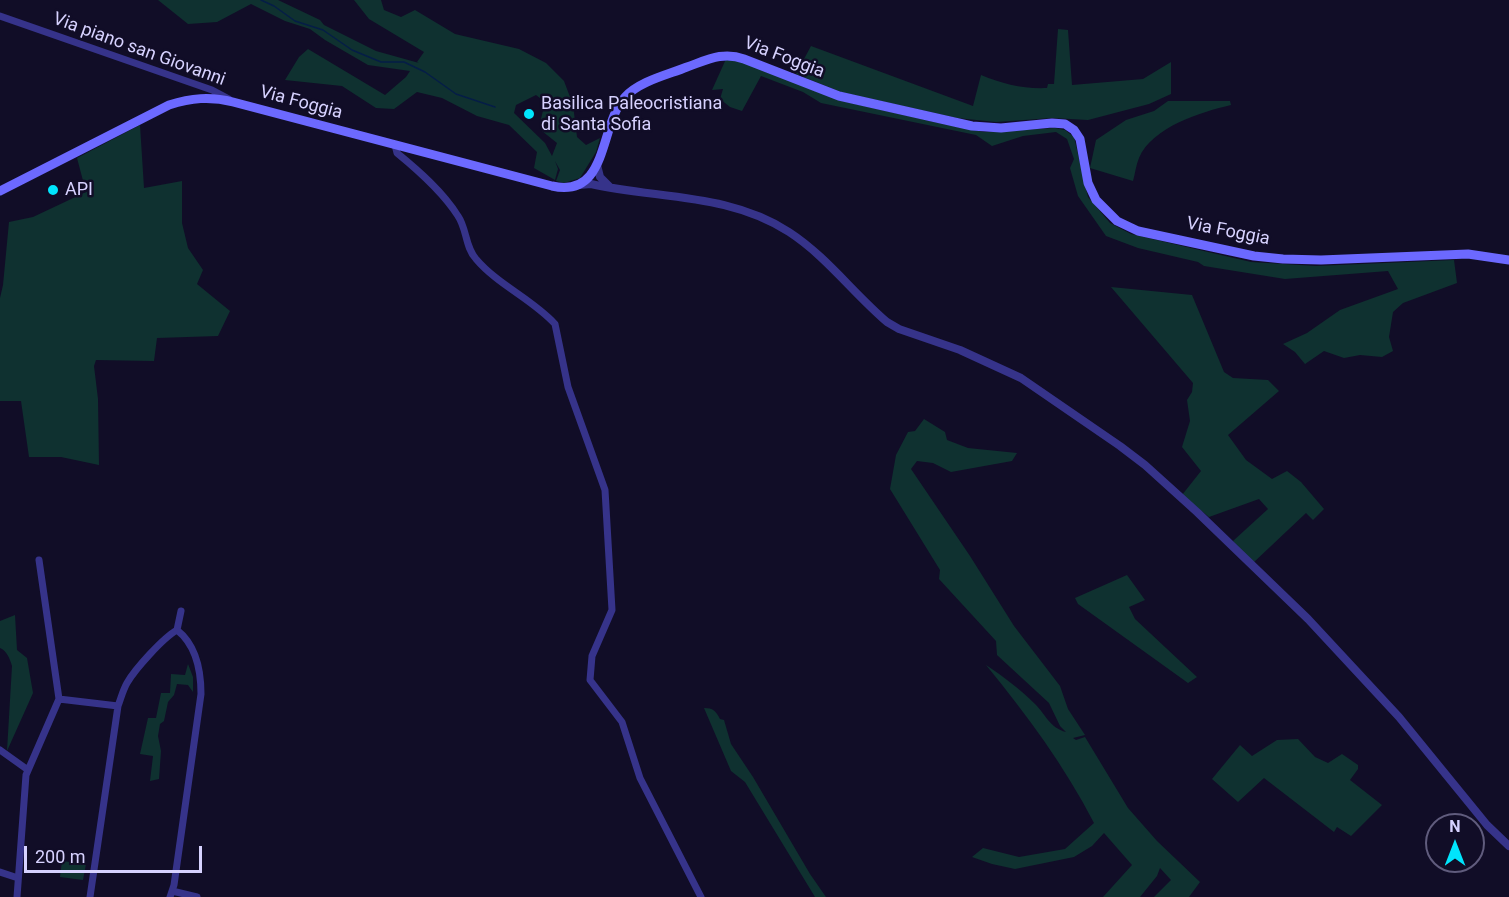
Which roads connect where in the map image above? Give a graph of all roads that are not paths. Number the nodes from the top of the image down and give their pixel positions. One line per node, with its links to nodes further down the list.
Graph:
1 (0, 16): 2 (street, Via piano san Giovanni)
2 (233, 102): 3 (main road, Via Foggia); 8 (main road, Via Foggia)
3 (395, 145): 7 (main road, Via Foggia); 24 (street)
4 (597, 165): 5 (main road, Via Foggia); 6 (street); 9 (main road, Via Foggia)
5 (590, 175): 6 (street); 7 (main road, Via Foggia)
6 (598, 182): 7 (street); 17 (street)
7 (579, 185)
8 (0, 191)
9 (1509, 260)
10 (39, 560): 13 (street)
11 (181, 611): 12 (street)
12 (177, 630): 14 (street); 20 (street)
13 (59, 699): 14 (street); 16 (street)
14 (118, 706): 22 (street)
15 (0, 750): 16 (street)
16 (28, 770): 19 (street)
17 (1509, 846)
18 (0, 872): 19 (street)
19 (18, 878): 21 (street)
20 (171, 894): 23 (street)
21 (17, 897)
22 (90, 897)
23 (197, 897)
24 (701, 897)

